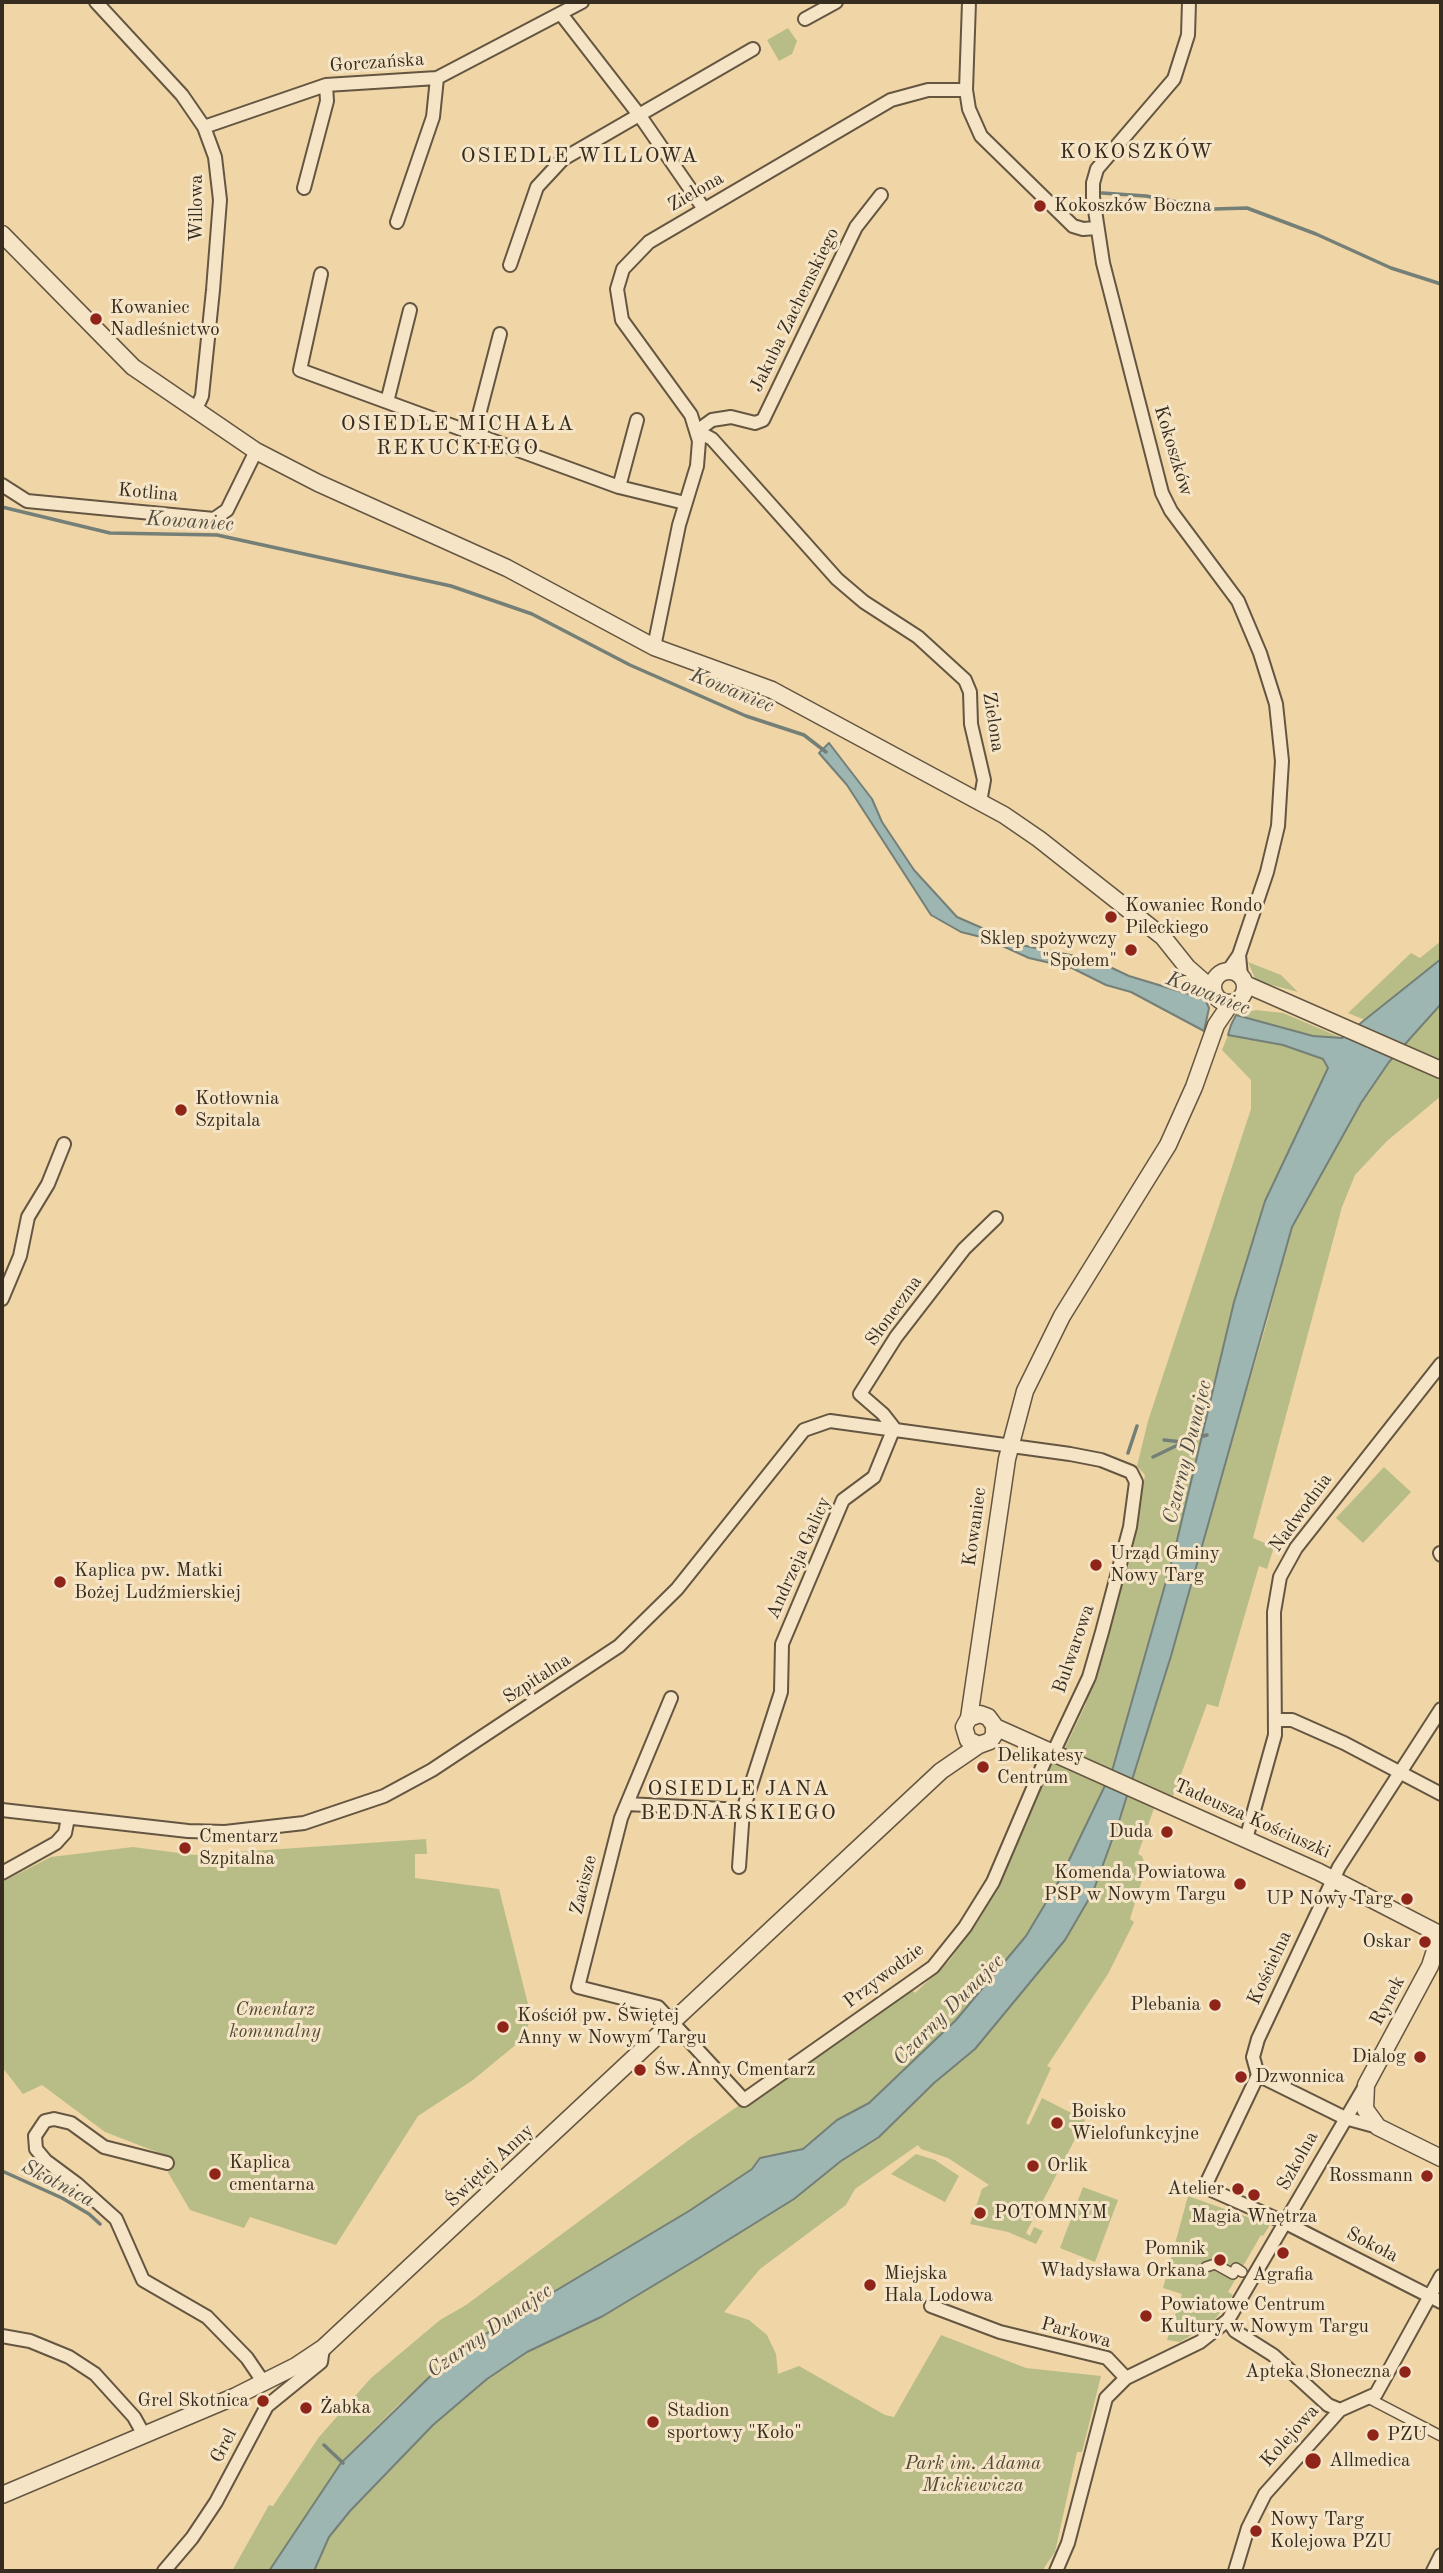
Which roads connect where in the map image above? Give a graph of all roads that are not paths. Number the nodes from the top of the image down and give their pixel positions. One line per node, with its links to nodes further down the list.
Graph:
1 (96, 2): 13 (street, Willowa)
2 (582, 2): 6 (street, Gorczańska)
3 (836, 2): 7 (street)
4 (969, 2): 11 (street)
5 (1189, 2): 18 (street, Kokoszków)
6 (561, 14): 9 (street, Gorczańska); 12 (street)
7 (805, 19)
8 (753, 49): 12 (street)
9 (437, 78): 10 (street, Gorczańska); 17 (street)
10 (326, 85): 13 (street, Gorczańska); 14 (street)
11 (966, 90): 16 (street, Zielona); 18 (street)
12 (640, 116): 16 (street); 20 (street)
13 (204, 127): 25 (street, Willowa)
14 (304, 188)
15 (881, 195): 27 (street, Jakuba Zachemskiego)
16 (704, 209): 27 (street, Zielona)
17 (397, 222)
18 (1096, 228): 36 (street, Kokoszków)
19 (2, 234): 25 (street)
20 (510, 265)
21 (321, 274): 24 (street)
22 (410, 310): 24 (street)
23 (500, 334): 28 (street)
24 (387, 402): 28 (street)
25 (195, 411): 29 (street)
26 (637, 420): 31 (street)
27 (697, 431): 32 (street, Zielona); 34 (street, Zielona)
28 (474, 434): 31 (street)
29 (256, 451): 30 (street, Kotlina); 33 (street)
30 (2, 485)
31 (618, 487): 32 (street)
32 (685, 503): 33 (street, Zielona)
33 (654, 647): 34 (street)
34 (980, 802): 35 (street)
35 (1182, 957): 36 (street); 37 (street)
36 (1234, 984): 37 (street); 37 (street); 38 (street, Kowaniec); 39 (street)
37 (1214, 993): 38 (street, Kowaniec)
38 (1214, 1032): 45 (street, Kowaniec)
39 (1441, 1069)
40 (64, 1144): 42 (street)
41 (996, 1218): 44 (street, Słoneczna)
42 (2, 1299)
43 (1441, 1364): 50 (street, Nadwodnia)
44 (894, 1428): 45 (street, Szpitalna); 59 (street, Andrzeja Galicy); 60 (street, Szpitalna)
45 (1010, 1446): 46 (street, Kowaniec); 53 (street, Bulwarowa)
46 (975, 1665): 49 (street, Kowaniec); 51 (street, Kowaniec)
47 (671, 1698): 57 (street, Zacisze)
48 (1441, 1709): 55 (street, Kościelna)
49 (969, 1718): 51 (street); 52 (street, Kowaniec)
50 (1276, 1720): 55 (street); 61 (street, Nadwodnia)
51 (987, 1732): 52 (street); 53 (street, Tadeusza Kościuszki); 54 (street, Świętej Anny)
52 (965, 1735): 54 (street, Świętej Anny)
53 (1050, 1752): 61 (street, Tadeusza Kościuszki); 67 (street, Przywodzie)
54 (941, 1771): 67 (street, Świętej Anny)
55 (1400, 1773): 56 (street); 64 (street, Kościelna)
56 (1441, 1794)
57 (627, 1804): 59 (street); 67 (street, Zacisze)
58 (2, 1810): 60 (street, Szpitalna)
59 (743, 1810): 62 (street, Andrzeja Galicy)
60 (68, 1818): 63 (street)
61 (1246, 1839): 64 (street, Tadeusza Kościuszki)
62 (738, 1867)
63 (2, 1873)
64 (1333, 1879): 65 (street, Tadeusza Kościuszki); 68 (street, Kościelna)
65 (1441, 1935): 66 (street, Rynek)
66 (1436, 1961): 69 (street, Rynek)
67 (674, 2022): 82 (street, Świętej Anny)
68 (1264, 2077): 70 (street); 74 (street, Kościelna)
69 (1366, 2085): 70 (street, Rynek); 71 (street)
70 (1345, 2118): 71 (street); 74 (street, Szkolna)
71 (1378, 2127): 72 (street)
72 (1441, 2158)
73 (167, 2163): 84 (street)
74 (1286, 2223): 78 (street, Sokoła); 80 (street, Szkolna)
75 (1206, 2267): 76 (street)
76 (1242, 2272)
77 (1441, 2276): 78 (street)
78 (1436, 2299): 85 (street)
79 (931, 2306): 83 (street, Parkowa)
80 (1227, 2319): 83 (street, Szkolna); 86 (street)
81 (2, 2336): 87 (street)
82 (323, 2348): 84 (street, Świętej Anny); 91 (street, Grel)
83 (1126, 2378): 92 (street)
84 (264, 2383): 87 (street, Świętej Anny)
85 (1368, 2399): 86 (street, Kolejowa); 88 (street)
86 (1340, 2410): 93 (street, Kolejowa)
87 (144, 2435): 89 (street, Świętej Anny)
88 (1441, 2436)
89 (2, 2495)
90 (1441, 2555): 94 (street)
91 (163, 2571)
92 (1056, 2571)
93 (1235, 2571)
94 (1433, 2571)

